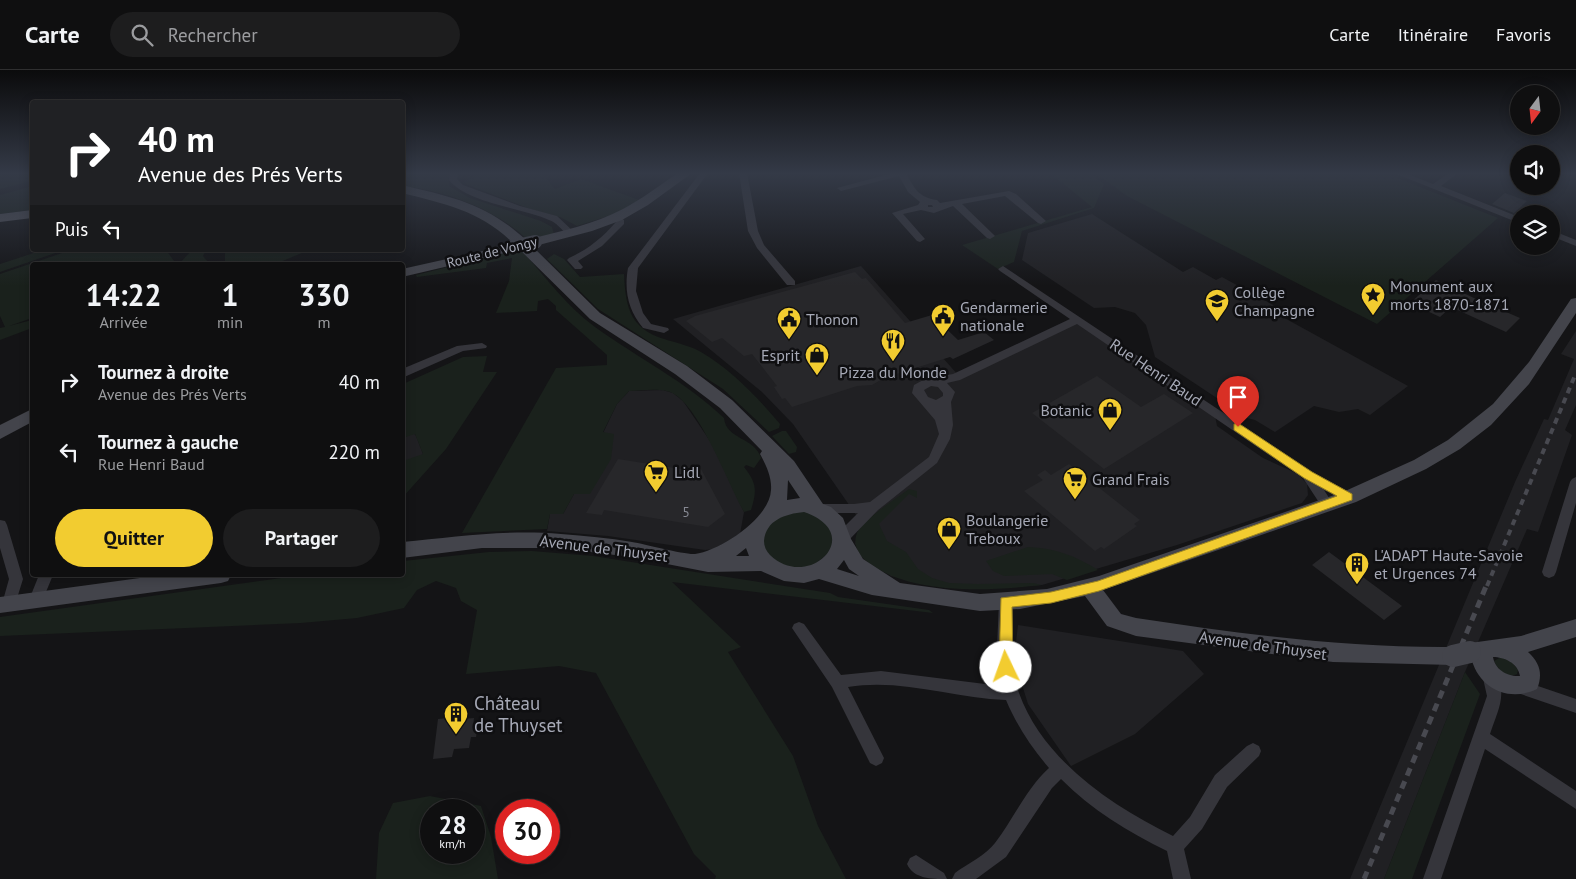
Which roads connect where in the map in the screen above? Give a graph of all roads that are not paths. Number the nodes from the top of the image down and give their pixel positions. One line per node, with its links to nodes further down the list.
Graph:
1 (475, 211): 36 (main road)
2 (528, 211): 15 (street)
3 (630, 211): 13 (main road, Route de Vongy)
4 (676, 211): 26 (street)
5 (749, 211): 23 (street)
6 (904, 211): 18 (street)
7 (963, 211): 16 (street)
8 (1030, 211): 14 (street)
9 (1495, 211): 11 (street)
10 (30, 214): 12 (main road)
11 (1510, 217)
12 (0, 218)
13 (616, 218): 15 (main road, Route de Vongy); 20 (street)
14 (1041, 221)
15 (570, 233): 22 (main road, Route de Vongy, bridge)
16 (990, 236)
17 (1560, 237): 19 (street)
18 (920, 239)
19 (1576, 243)
20 (578, 267)
21 (1003, 269): 25 (street, Rue Henri Baud)
22 (405, 272)
23 (791, 283)
24 (1576, 302): 39 (main road)
25 (1078, 319): 29 (street); 37 (street, Rue Henri Baud)
26 (664, 330)
27 (482, 346): 28 (street)
28 (405, 373)
29 (956, 377): 30 (street); 31 (street)
30 (934, 382): 31 (street); 32 (street)
31 (947, 396): 32 (street); 35 (street)
32 (926, 402): 35 (street)
33 (30, 416): 34 (main road)
34 (0, 433)
35 (945, 434): 41 (street)
36 (765, 444): 42 (main road); 43 (main road)
37 (1308, 475): 39 (street, Rue Henri Baud); 40 (street, Rue Henri Baud)
38 (1576, 482): 51 (street)
39 (1348, 497): 40 (main road)
40 (1327, 504): 54 (main road)
41 (873, 506): 42 (street); 46 (street)
42 (816, 508): 43 (main road); 46 (main road)
43 (773, 511): 45 (main road)
44 (0, 525): 58 (street)
45 (756, 530): 48 (main road, Avenue de Thuyset); 49 (main road)
46 (843, 540): 50 (main road); 55 (main road)
47 (405, 550): 48 (main road, Avenue de Thuyset)
48 (686, 558): 49 (main road, Avenue de Thuyset)
49 (766, 563): 50 (main road)
50 (818, 571): 55 (main road)
51 (1549, 572)
52 (45, 577): 56 (street)
53 (206, 577): 56 (main road)
54 (1090, 588): 57 (main road); 62 (main road, Avenue de Thuyset)
55 (899, 590): 57 (main road)
56 (36, 600): 58 (main road)
57 (1006, 602): 65 (street)
58 (4, 605)
59 (799, 628): 63 (street)
60 (1576, 628): 62 (main road, Avenue de Thuyset)
61 (1576, 638): 64 (main road)
62 (1475, 658): 64 (main road); 64 (main road)
63 (837, 682): 65 (street); 69 (street)
64 (1516, 682): 66 (street); 67 (street)
65 (1012, 693): 70 (street)
66 (1576, 706)
67 (1482, 738): 71 (street); 77 (street)
68 (1253, 751): 72 (street)
69 (876, 758)
70 (1060, 769): 72 (street); 75 (street)
71 (1576, 801)
72 (1175, 846): 76 (street)
73 (916, 864): 74 (street)
74 (938, 879)
75 (961, 879)
76 (1182, 879)
77 (1432, 879)

